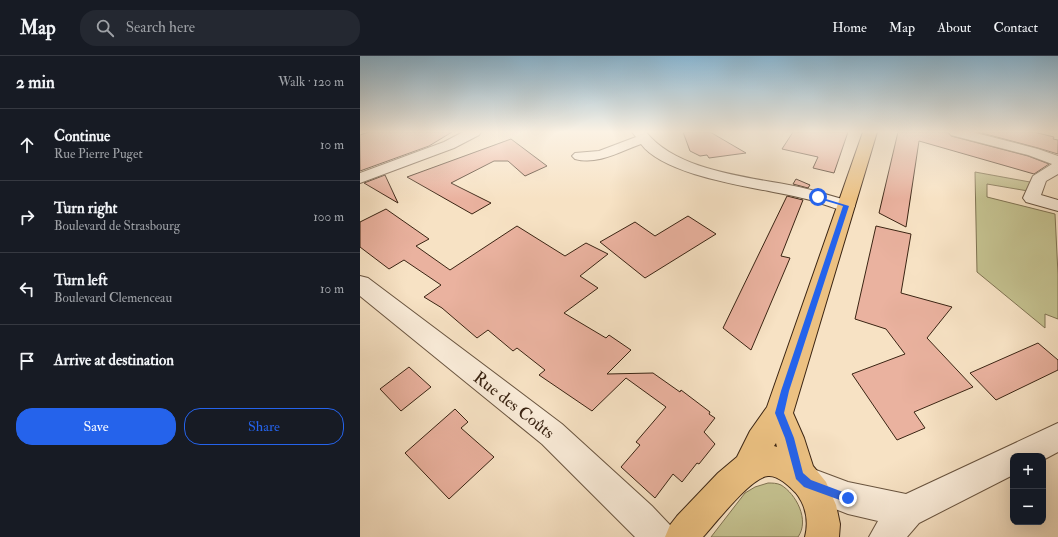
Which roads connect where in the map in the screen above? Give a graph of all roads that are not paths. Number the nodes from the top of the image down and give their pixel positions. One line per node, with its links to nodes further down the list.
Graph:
1 (424, 154): 9 (street)
2 (602, 154): 6 (street)
3 (663, 154): 10 (street)
4 (863, 154): 10 (main road)
5 (1040, 154): 7 (street)
6 (580, 156)
7 (1058, 161)
8 (1058, 167): 11 (street)
9 (360, 178)
10 (846, 206): 13 (main road)
11 (1058, 206)
12 (360, 284): 20 (street, Rue des Coûts)
13 (780, 413): 17 (main road); 18 (main road)
14 (1058, 437): 15 (street)
15 (1026, 453)
16 (1010, 461): 19 (street)
17 (748, 467): 18 (main road); 21 (main road)
18 (804, 479): 19 (street); 22 (main road)
19 (907, 512): 23 (street)
20 (658, 537)
21 (682, 537)
22 (822, 537)
23 (886, 537)

